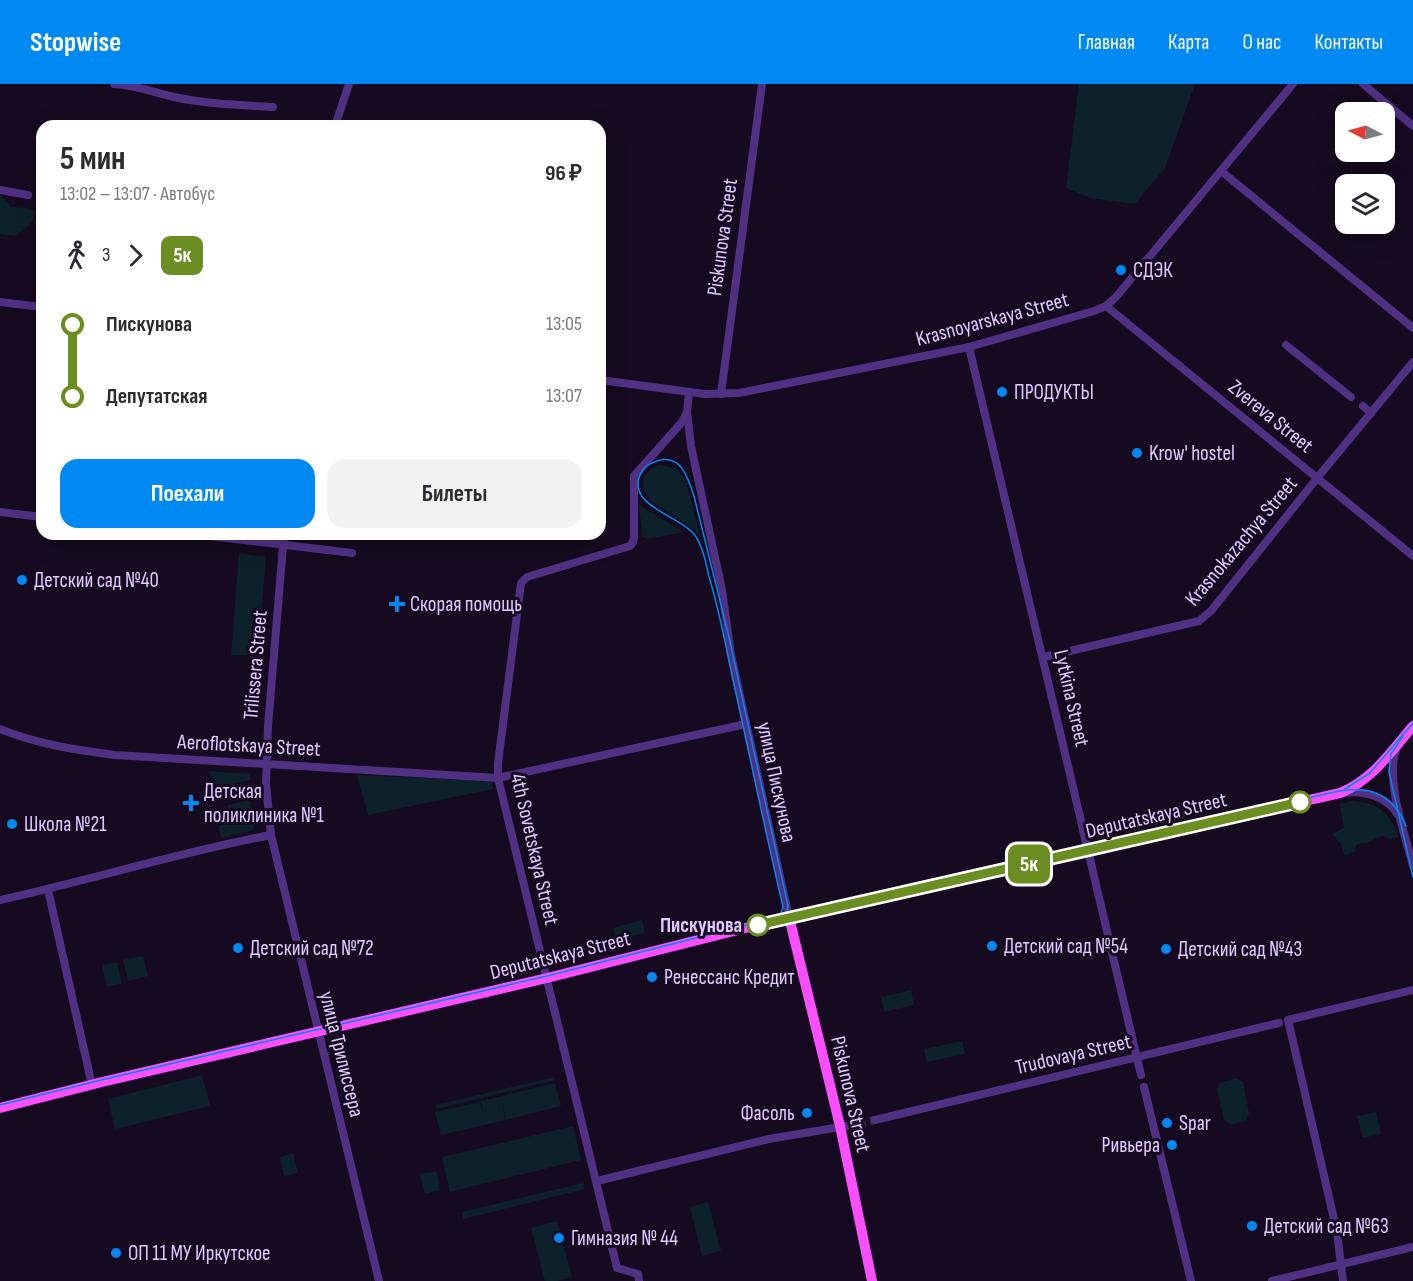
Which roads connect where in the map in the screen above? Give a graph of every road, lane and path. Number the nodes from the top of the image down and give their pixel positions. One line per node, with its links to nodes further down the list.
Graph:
1 (114, 84): 6 (street)
2 (349, 84): 7 (street)
3 (762, 84): 21 (street, Piskunova Street)
4 (1293, 84): 9 (street, Krasnoyarskaya Street)
5 (1363, 84): 8 (street)
6 (273, 107)
7 (337, 120)
8 (1413, 126)
9 (1221, 171): 14 (street, Krasnoyarskaya Street); 15 (street)
10 (0, 190): 11 (street)
11 (28, 195)
12 (0, 302): 13 (street)
13 (36, 306)
14 (1106, 306): 17 (street, Krasnoyarskaya Street); 26 (street, Zvereva Street)
15 (1413, 328)
16 (1286, 345): 22 (street)
17 (969, 347): 21 (street, Krasnoyarskaya Street); 34 (street, Lytkina Street)
18 (1413, 362): 25 (street, Krasnokazachya Street)
19 (606, 381): 20 (street, Krasnoyarskaya Street)
20 (689, 392): 21 (street, Krasnoyarskaya Street); 24 (street)
21 (721, 394)
22 (1351, 397)
23 (1363, 406): 25 (street)
24 (687, 412): 35 (street, улица Пискунова); 40 (street, 4th Sovetskaya Street)
25 (1371, 413): 26 (street, Krasnokazachya Street)
26 (1317, 477): 33 (street, Zvereva Street); 34 (street, Krasnokazachya Street)
27 (0, 512): 28 (street)
28 (36, 516)
29 (247, 540): 31 (street)
30 (283, 540): 31 (street, Trilissera Street)
31 (283, 544): 32 (street); 39 (street, Trilissera Street)
32 (352, 553)
33 (1413, 556)
34 (1044, 657): 44 (street, Lytkina Street)
35 (746, 724): 40 (street, Aeroflotskaya Street); 48 (street, улица Пискунова)
36 (1413, 726): 38 (main road, Deputatskaya Street)
37 (0, 729): 39 (street, Aeroflotskaya Street)
38 (1404, 737): 41 (main road, Deputatskaya Street); 42 (street)
39 (267, 765): 40 (street, Aeroflotskaya Street); 43 (street, Trilissera Street)
40 (498, 778): 49 (street, 4th Sovetskaya Street)
41 (1340, 794): 42 (street, Deputatskaya Street); 44 (main road, Deputatskaya Street)
42 (1403, 826): 45 (street)
43 (271, 835): 46 (street); 52 (street, улица Трилиссера)
44 (1088, 851): 48 (main road, Deputatskaya Street); 53 (street, Lytkina Street)
45 (1413, 866)
46 (48, 890): 47 (street); 55 (street)
47 (0, 900)
48 (789, 917): 49 (main road, Deputatskaya Street); 60 (main road, Piskunova Street)
49 (547, 978): 52 (main road, Deputatskaya Street); 61 (street, 4th Sovetskaya Street)
50 (1413, 990): 51 (street, Trudovaya Street)
51 (1284, 1022): 53 (street, Trudovaya Street); 63 (street)
52 (319, 1032): 55 (main road, Deputatskaya Street); 64 (street, улица Трилиссера)
53 (1137, 1058): 54 (street, Lytkina Street); 58 (street, Trudovaya Street)
54 (1141, 1075)
55 (92, 1085): 57 (main road, Deputatskaya Street)
56 (1144, 1087): 67 (street)
57 (0, 1108)
58 (875, 1120)
59 (858, 1124): 60 (street)
60 (840, 1126): 61 (street); 66 (main road, Piskunova Street)
61 (597, 1182): 65 (street, 4th Sovetskaya Street)
62 (1413, 1248): 63 (street)
63 (1340, 1265): 68 (street); 69 (street)
64 (379, 1281)
65 (639, 1281)
66 (872, 1281)
67 (1191, 1281)
68 (1272, 1281)
69 (1343, 1281)

